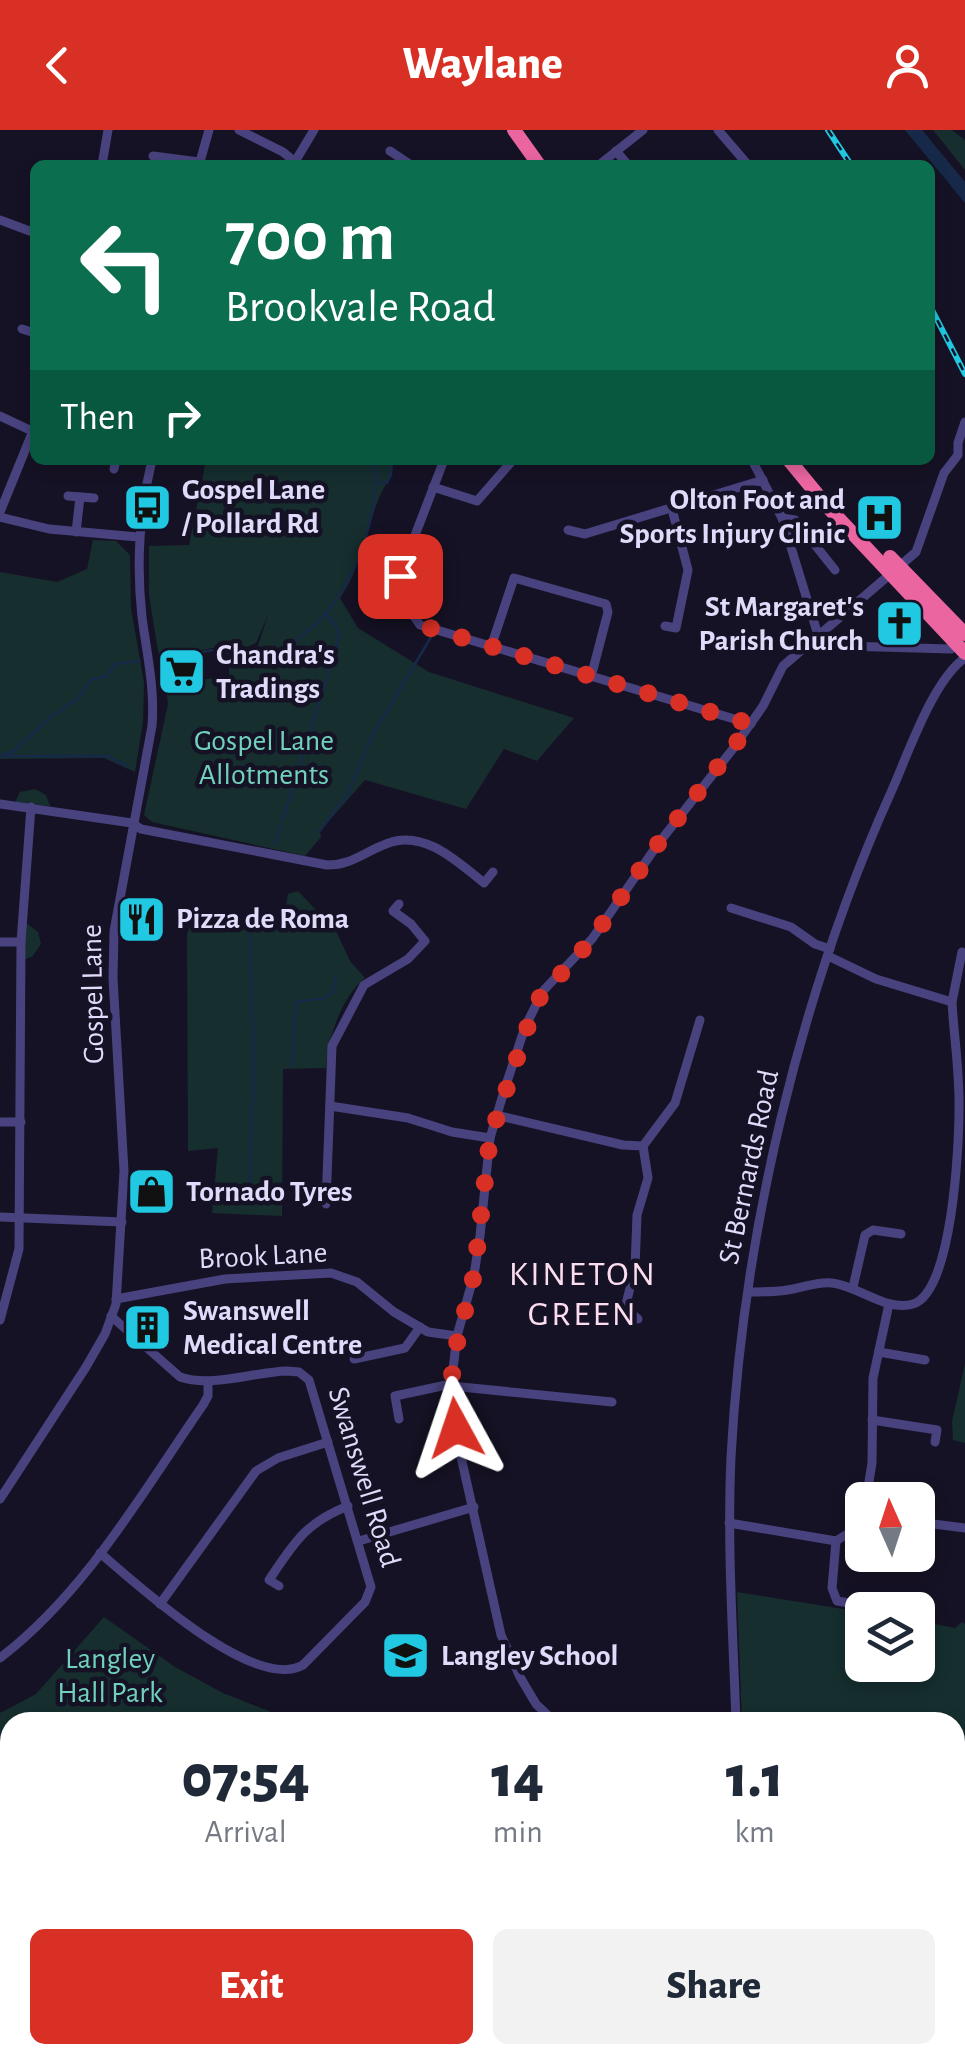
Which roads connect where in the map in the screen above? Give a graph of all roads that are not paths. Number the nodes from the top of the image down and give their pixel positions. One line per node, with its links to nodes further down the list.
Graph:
1 (108, 130): 11 (street)
2 (209, 130): 13 (street)
3 (239, 130): 14 (street)
4 (314, 130): 15 (street)
5 (514, 130): 17 (highway)
6 (643, 130): 8 (street)
7 (718, 130): 20 (street)
8 (616, 151): 18 (street); 19 (street)
9 (390, 152): 16 (street)
10 (153, 156): 12 (street)
11 (103, 160)
12 (176, 160)
13 (200, 160)
14 (291, 160)
15 (296, 160)
16 (403, 160)
17 (536, 160)
18 (605, 160)
19 (624, 160)
20 (744, 160)
21 (0, 220): 22 (street)
22 (30, 231)
23 (22, 329): 24 (street)
24 (30, 331)
25 (0, 416): 27 (street)
26 (965, 422): 29 (street)
27 (30, 427)
28 (30, 439): 41 (street)
29 (961, 459): 49 (street)
30 (149, 465): 46 (street, Gospel Lane)
31 (442, 465): 36 (street)
32 (509, 465): 36 (street)
33 (755, 465): 35 (street)
34 (794, 465): 49 (highway)
35 (763, 480): 40 (street); 42 (street)
36 (434, 488): 53 (street)
37 (68, 496): 38 (street)
38 (80, 497): 39 (street); 44 (street)
39 (94, 498)
40 (672, 510): 45 (street); 50 (street)
41 (0, 514): 44 (street)
42 (782, 518): 48 (street); 52 (street)
43 (568, 530): 45 (street)
44 (76, 532): 46 (street)
45 (580, 535): 47 (street)
46 (138, 537): 59 (street, Gospel Lane)
47 (576, 548)
48 (835, 570)
49 (897, 570): 51 (highway); 52 (street); 54 (highway)
50 (666, 626)
51 (965, 634)
52 (818, 636): 54 (street); 56 (street)
53 (491, 646): 55 (street); 55 (street)
54 (960, 653): 66 (street, St Bernards Road)
55 (591, 677): 56 (street)
56 (751, 724): 70 (street)
57 (0, 804): 58 (street)
58 (31, 808): 59 (street); 64 (street)
59 (132, 823): 60 (street); 78 (street, Gospel Lane)
60 (493, 872)
61 (398, 904): 69 (street)
62 (738, 923): 66 (street)
63 (0, 942): 64 (street)
64 (21, 942): 72 (street)
65 (961, 952): 67 (street)
66 (829, 953): 67 (street); 81 (street, St Bernards Road)
67 (952, 1002): 83 (street)
68 (700, 1020): 74 (street)
69 (330, 1106): 73 (street); 75 (street)
70 (496, 1115): 73 (street); 74 (street)
71 (0, 1122): 72 (street)
72 (20, 1122): 77 (street)
73 (490, 1138): 90 (street)
74 (643, 1146): 84 (street)
75 (326, 1204)
76 (0, 1217): 77 (street)
77 (20, 1218): 78 (street); 88 (street)
78 (122, 1222): 82 (street, Gospel Lane)
79 (895, 1230): 80 (street)
80 (853, 1287): 81 (street); 83 (street)
81 (749, 1292): 106 (street, St Bernards Road)
82 (116, 1299): 85 (street, Gospel Lane); 89 (street, Brook Lane)
83 (889, 1304): 91 (street)
84 (626, 1308): 86 (street); 87 (street)
85 (111, 1316): 94 (street); 102 (street, Gospel Lane)
86 (616, 1318)
87 (638, 1319)
88 (0, 1320)
89 (420, 1327): 90 (street, Brook Lane); 92 (street)
90 (457, 1336): 95 (street)
91 (879, 1352): 93 (street); 98 (street)
92 (354, 1359)
93 (924, 1360)
94 (208, 1382): 99 (street, Swanswell Road); 112 (street)
95 (451, 1385): 96 (street); 97 (street); 105 (street)
96 (612, 1402)
97 (399, 1418)
98 (872, 1420): 100 (street); 101 (street)
99 (328, 1442): 104 (street, Swanswell Road); 115 (street)
100 (935, 1442)
101 (869, 1482)
102 (4, 1484): 103 (street, Gospel Lane)
103 (0, 1499)
104 (348, 1506): 110 (street, Swanswell Road); 113 (street)
105 (474, 1507): 110 (street); 117 (street)
106 (729, 1523): 111 (street); 118 (street, St Bernards Road)
107 (935, 1524): 108 (street)
108 (965, 1528)
109 (845, 1535): 111 (street)
110 (359, 1540): 115 (street, Swanswell Road)
111 (836, 1541): 114 (street)
112 (100, 1552): 115 (street, Swanswell Road); 116 (street)
113 (278, 1586)
114 (845, 1602)
115 (160, 1604)
116 (0, 1658)
117 (544, 1712)
118 (736, 1712)

